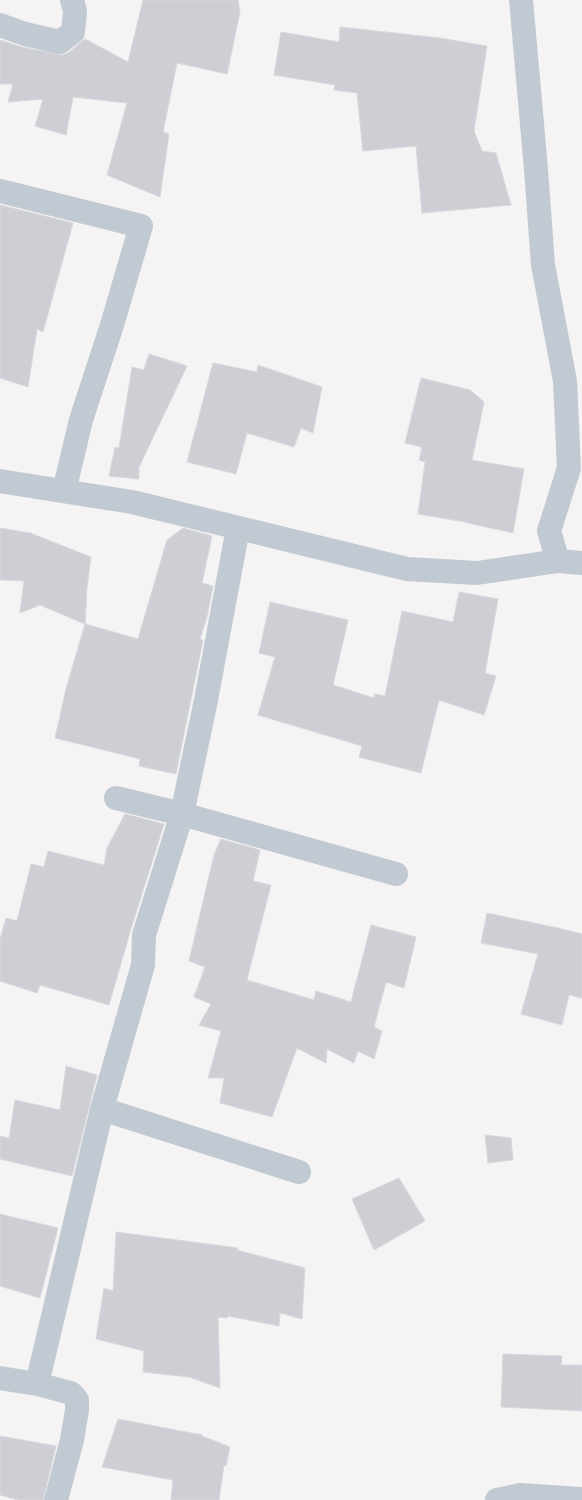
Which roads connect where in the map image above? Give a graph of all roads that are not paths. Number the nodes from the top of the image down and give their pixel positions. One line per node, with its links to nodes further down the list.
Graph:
1 (72, 0): 3 (street)
2 (521, 0): 8 (street)
3 (0, 25)
4 (0, 191): 6 (street)
5 (0, 481): 6 (street)
6 (64, 491): 7 (street)
7 (238, 528): 8 (street); 11 (street)
8 (558, 561): 9 (street)
9 (582, 563)
10 (116, 798): 11 (street)
11 (182, 814): 12 (street); 13 (street)
12 (396, 874)
13 (102, 1109): 14 (street); 16 (street)
14 (299, 1172)
15 (0, 1378): 16 (street)
16 (36, 1384): 18 (street)
17 (582, 1499): 19 (street)
18 (56, 1500)
19 (497, 1500)

